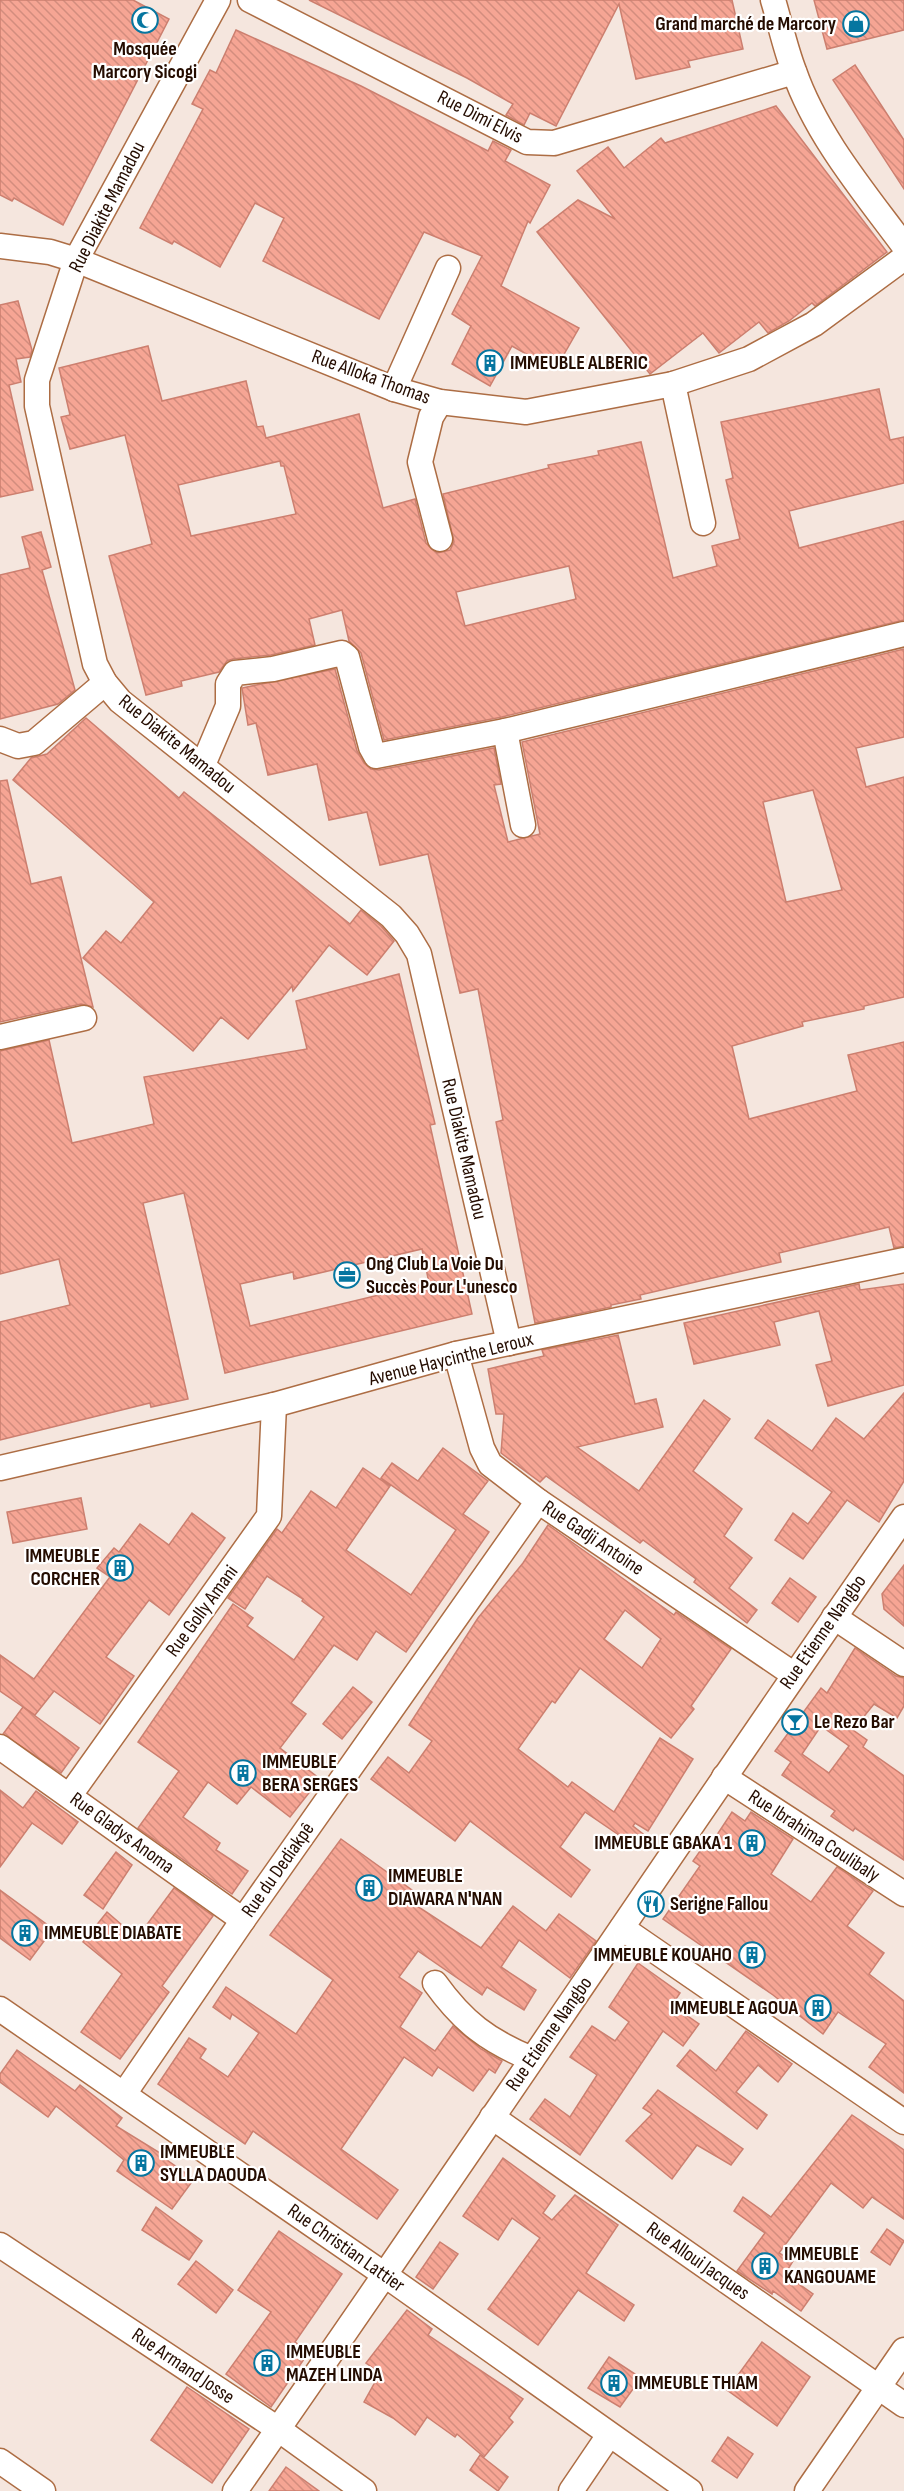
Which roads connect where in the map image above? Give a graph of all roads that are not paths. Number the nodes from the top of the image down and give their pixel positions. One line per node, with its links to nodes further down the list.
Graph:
1 (218, 0): 8 (street, Rue Diakite Mamadou)
2 (250, 0): 4 (street, Rue Dimi Elvis)
3 (773, 0): 4 (street)
4 (794, 72): 6 (street)
5 (0, 243): 8 (street, Rue Alloka Thomas)
6 (904, 246)
7 (904, 258): 10 (street, Rue Alloka Thomas)
8 (76, 260): 11 (street, Rue Alloka Thomas); 16 (street, Rue Diakite Mamadou)
9 (448, 268): 11 (street)
10 (673, 384): 12 (street, Rue Alloka Thomas); 13 (street)
11 (394, 389): 12 (street, Rue Alloka Thomas)
12 (440, 402): 14 (street)
13 (703, 523)
14 (440, 539)
15 (904, 634): 17 (street)
16 (105, 683): 18 (street); 19 (street, Rue Diakite Mamadou)
17 (505, 731): 19 (street); 20 (street)
18 (0, 739)
19 (203, 765): 24 (street, Rue Diakite Mamadou)
20 (523, 825)
21 (84, 1018): 22 (street)
22 (0, 1037)
23 (904, 1260): 24 (street, Avenue Haycinthe Leroux)
24 (509, 1343): 25 (street, Avenue Haycinthe Leroux)
25 (456, 1354): 26 (street, Avenue Haycinthe Leroux); 28 (street, Rue Gadji Antoine)
26 (274, 1405): 27 (street, Avenue Haycinthe Leroux); 35 (street, Rue Golly Amani)
27 (0, 1468)
28 (538, 1501): 32 (street, Rue Gadji Antoine); 37 (street, Rue du Dediakpê)
29 (904, 1517): 30 (street, Rue Etienne Nangbo)
30 (834, 1617): 31 (street); 32 (street, Rue Etienne Nangbo)
31 (904, 1664)
32 (793, 1674): 34 (street, Rue Etienne Nangbo)
33 (0, 1747): 35 (street, Rue Gladys Anoma)
34 (724, 1777): 36 (street, Rue Ibrahima Coulibaly); 38 (street, Rue Etienne Nangbo)
35 (70, 1795): 37 (street, Rue Gladys Anoma)
36 (904, 1894)
37 (243, 1920): 42 (street, Rue du Dediakpê)
38 (622, 1928): 41 (street, Rue Etienne Nangbo); 44 (street)
39 (435, 1983): 41 (street)
40 (0, 2009): 42 (street, Rue Christian Lattier)
41 (532, 2059): 43 (street, Rue Etienne Nangbo)
42 (124, 2094): 46 (street, Rue Christian Lattier)
43 (492, 2117): 46 (street, Rue Etienne Nangbo); 48 (street, Rue Alloui Jacques)
44 (904, 2122)
45 (0, 2245): 50 (street, Rue Armand Josse)
46 (385, 2275): 50 (street, Rue Etienne Nangbo); 51 (street, Rue Christian Lattier)
47 (904, 2350): 48 (street)
48 (878, 2387): 49 (street, Rue Alloui Jacques); 58 (street)
49 (904, 2405)
50 (278, 2429): 54 (street, Rue Etienne Nangbo); 55 (street, Rue Armand Josse)
51 (609, 2435): 56 (street); 57 (street, Rue Christian Lattier)
52 (0, 2461): 53 (street)
53 (43, 2491)
54 (235, 2491)
55 (364, 2491)
56 (571, 2491)
57 (690, 2491)
58 (807, 2491)

